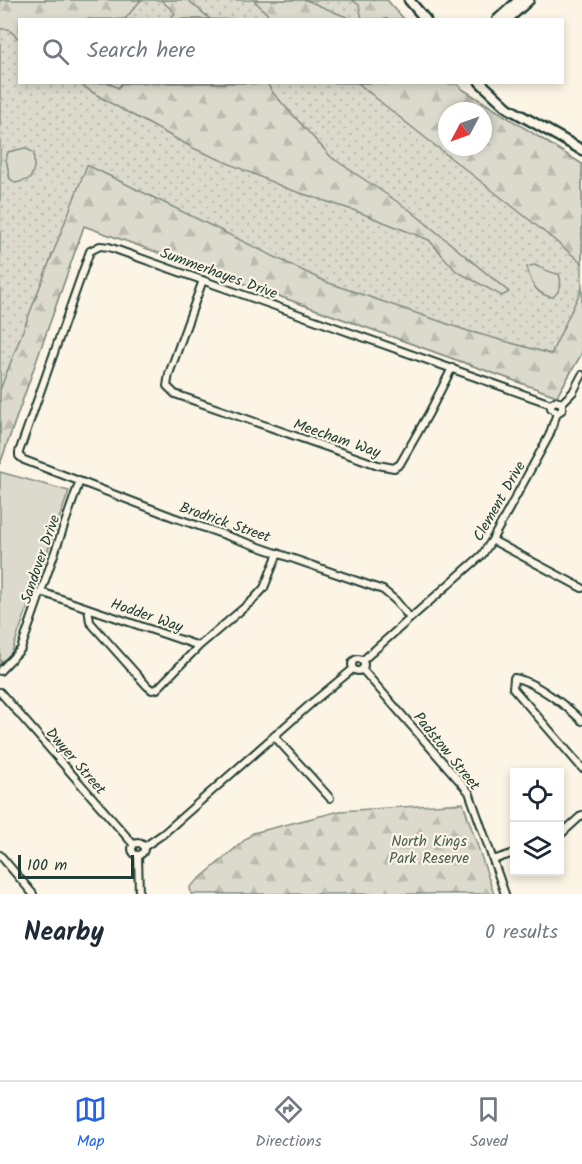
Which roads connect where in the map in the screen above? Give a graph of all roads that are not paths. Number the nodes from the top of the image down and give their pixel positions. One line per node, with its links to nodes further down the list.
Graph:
1 (409, 0): 4 (street)
2 (519, 0): 5 (street)
3 (529, 0): 6 (street)
4 (424, 18)
5 (498, 18)
6 (509, 18)
7 (482, 84): 8 (street)
8 (582, 150)
9 (203, 280): 10 (street, Summerhayes Drive); 12 (street); 17 (street, Summerhayes Drive)
10 (452, 368): 12 (street, Meecham Way); 15 (street, Summerhayes Drive)
11 (582, 375): 14 (street)
12 (167, 386): 13 (street)
13 (159, 389)
14 (562, 403): 15 (street); 16 (street)
15 (551, 404): 16 (street)
16 (557, 413): 19 (street, Clement Drive)
17 (24, 460): 18 (street, Brodrick Street)
18 (79, 483): 20 (street, Brodrick Street); 22 (street, Sandover Drive)
19 (492, 540): 21 (street); 24 (street, Clement Drive)
20 (278, 553): 24 (street, Brodrick Street); 25 (street, Hodder Way)
21 (582, 588)
22 (41, 592): 23 (street, Hodder Way); 29 (street, Sandover Drive)
23 (88, 608): 25 (street, Hodder Way); 25 (street, Hodder Way)
24 (410, 618): 26 (street, Clement Drive)
25 (199, 646)
26 (362, 661): 27 (street); 28 (street)
27 (353, 669): 28 (street); 32 (street)
28 (362, 669): 42 (street, Padstow Street)
29 (0, 671)
30 (0, 692): 37 (street, Dwyer Street)
31 (582, 721): 33 (street)
32 (274, 736): 34 (street); 38 (street)
33 (582, 768)
34 (330, 798)
35 (582, 815): 36 (street)
36 (564, 831)
37 (134, 845): 38 (street); 41 (street)
38 (144, 847): 41 (street)
39 (510, 854): 42 (street)
40 (0, 855): 43 (street)
41 (138, 855): 44 (street)
42 (493, 860): 45 (street, Padstow Street)
43 (33, 894)
44 (139, 894)
45 (505, 894)

